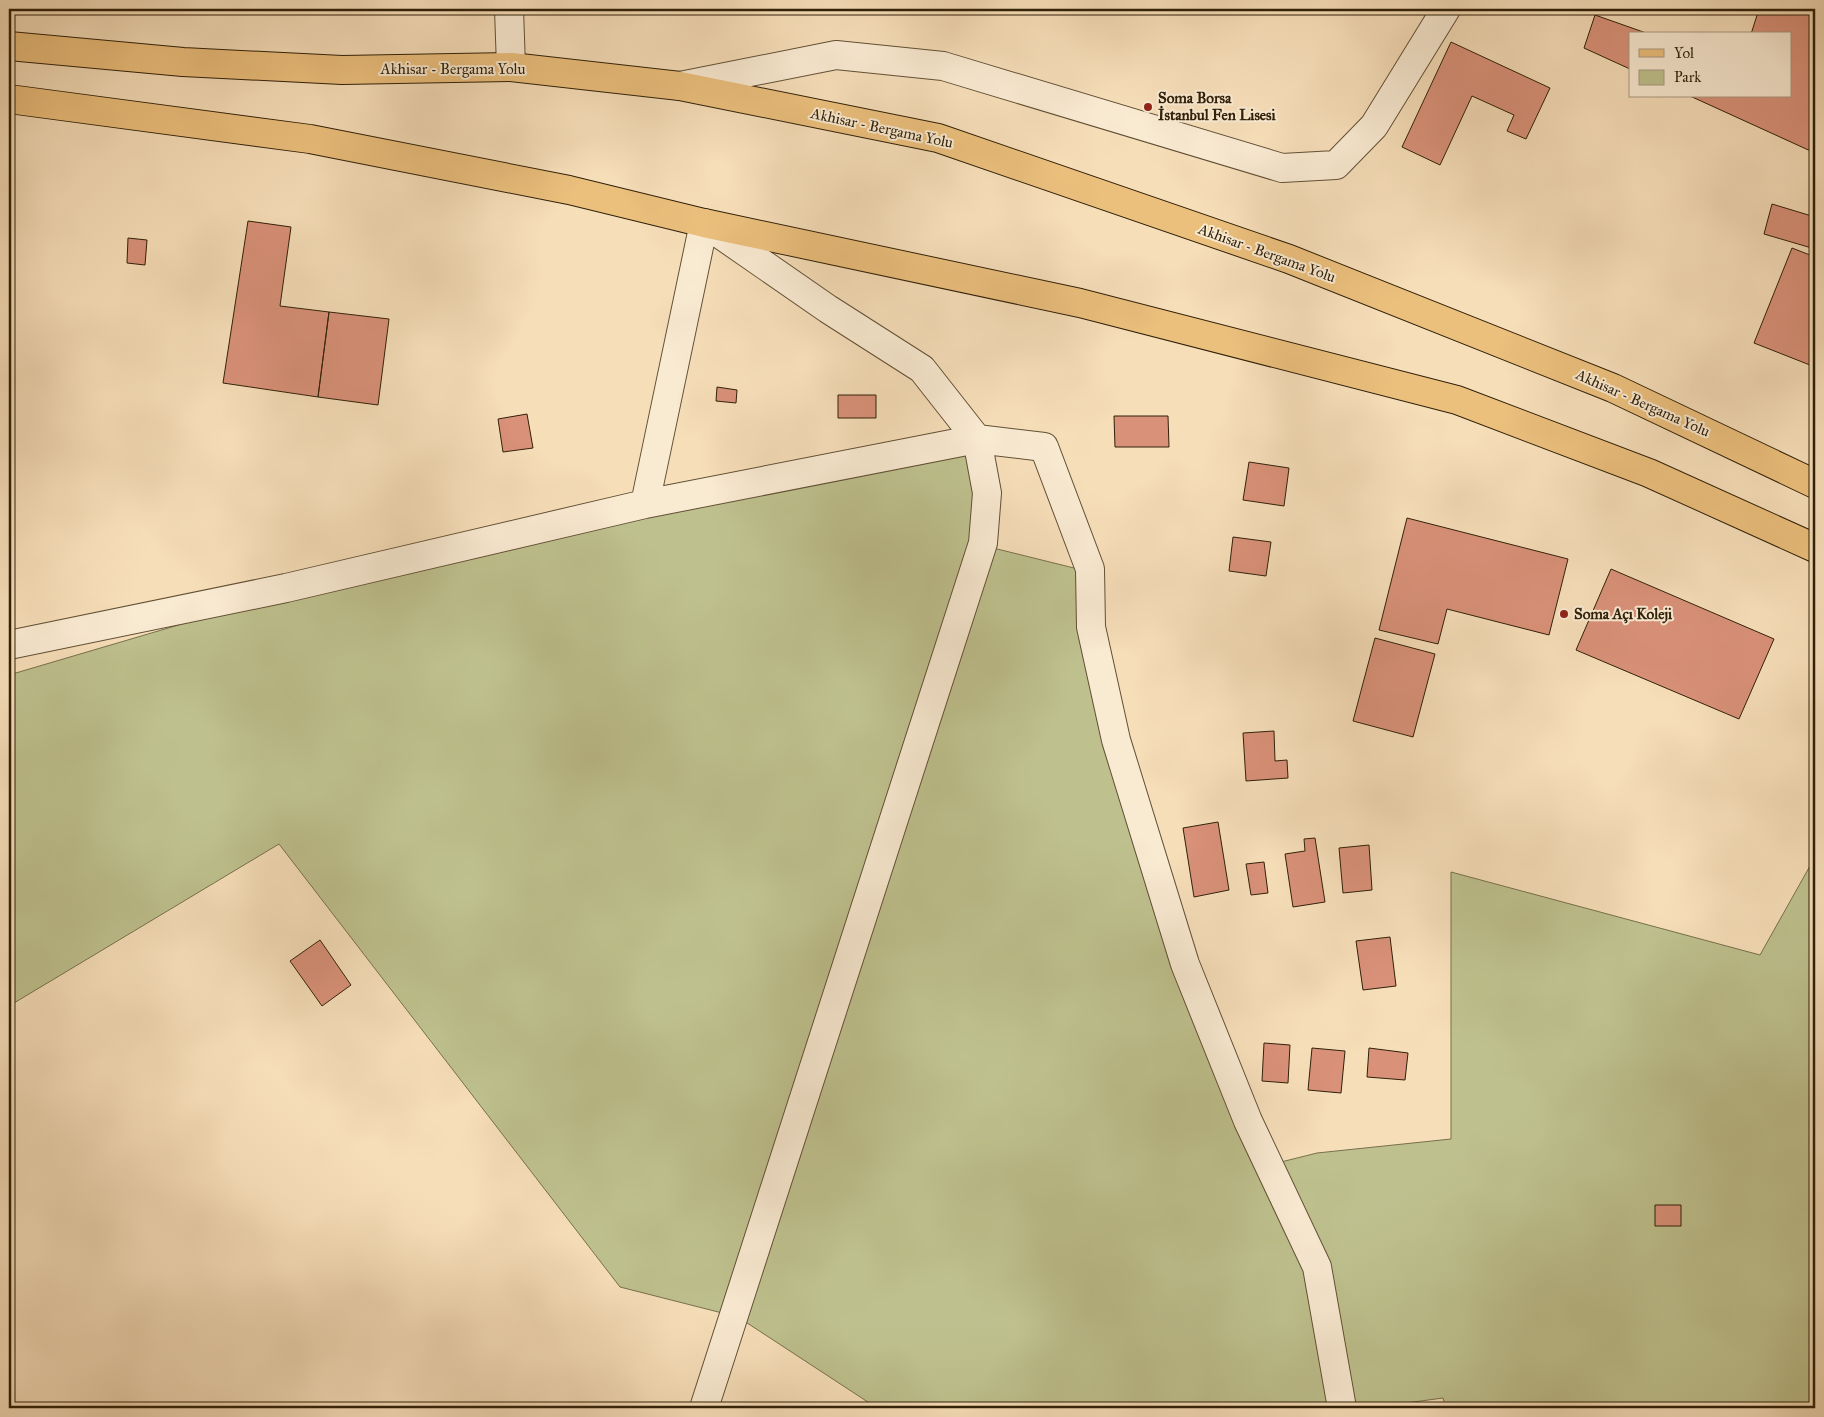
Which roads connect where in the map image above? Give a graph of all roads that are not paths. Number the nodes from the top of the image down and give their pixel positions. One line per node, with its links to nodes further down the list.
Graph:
1 (509, 9): 4 (street)
2 (1446, 9): 5 (street)
3 (9, 46): 4 (main road, Akhisar - Bergama Yolu)
4 (510, 67): 5 (main road, Akhisar - Bergama Yolu)
5 (680, 86): 9 (main road, Akhisar - Bergama Yolu)
6 (9, 98): 7 (main road)
7 (704, 223): 8 (street); 10 (street); 11 (main road)
8 (977, 439): 10 (street); 13 (street); 14 (street)
9 (1815, 484)
10 (645, 504): 12 (street)
11 (1815, 548)
12 (9, 645)
13 (704, 1408)
14 (1342, 1408)

